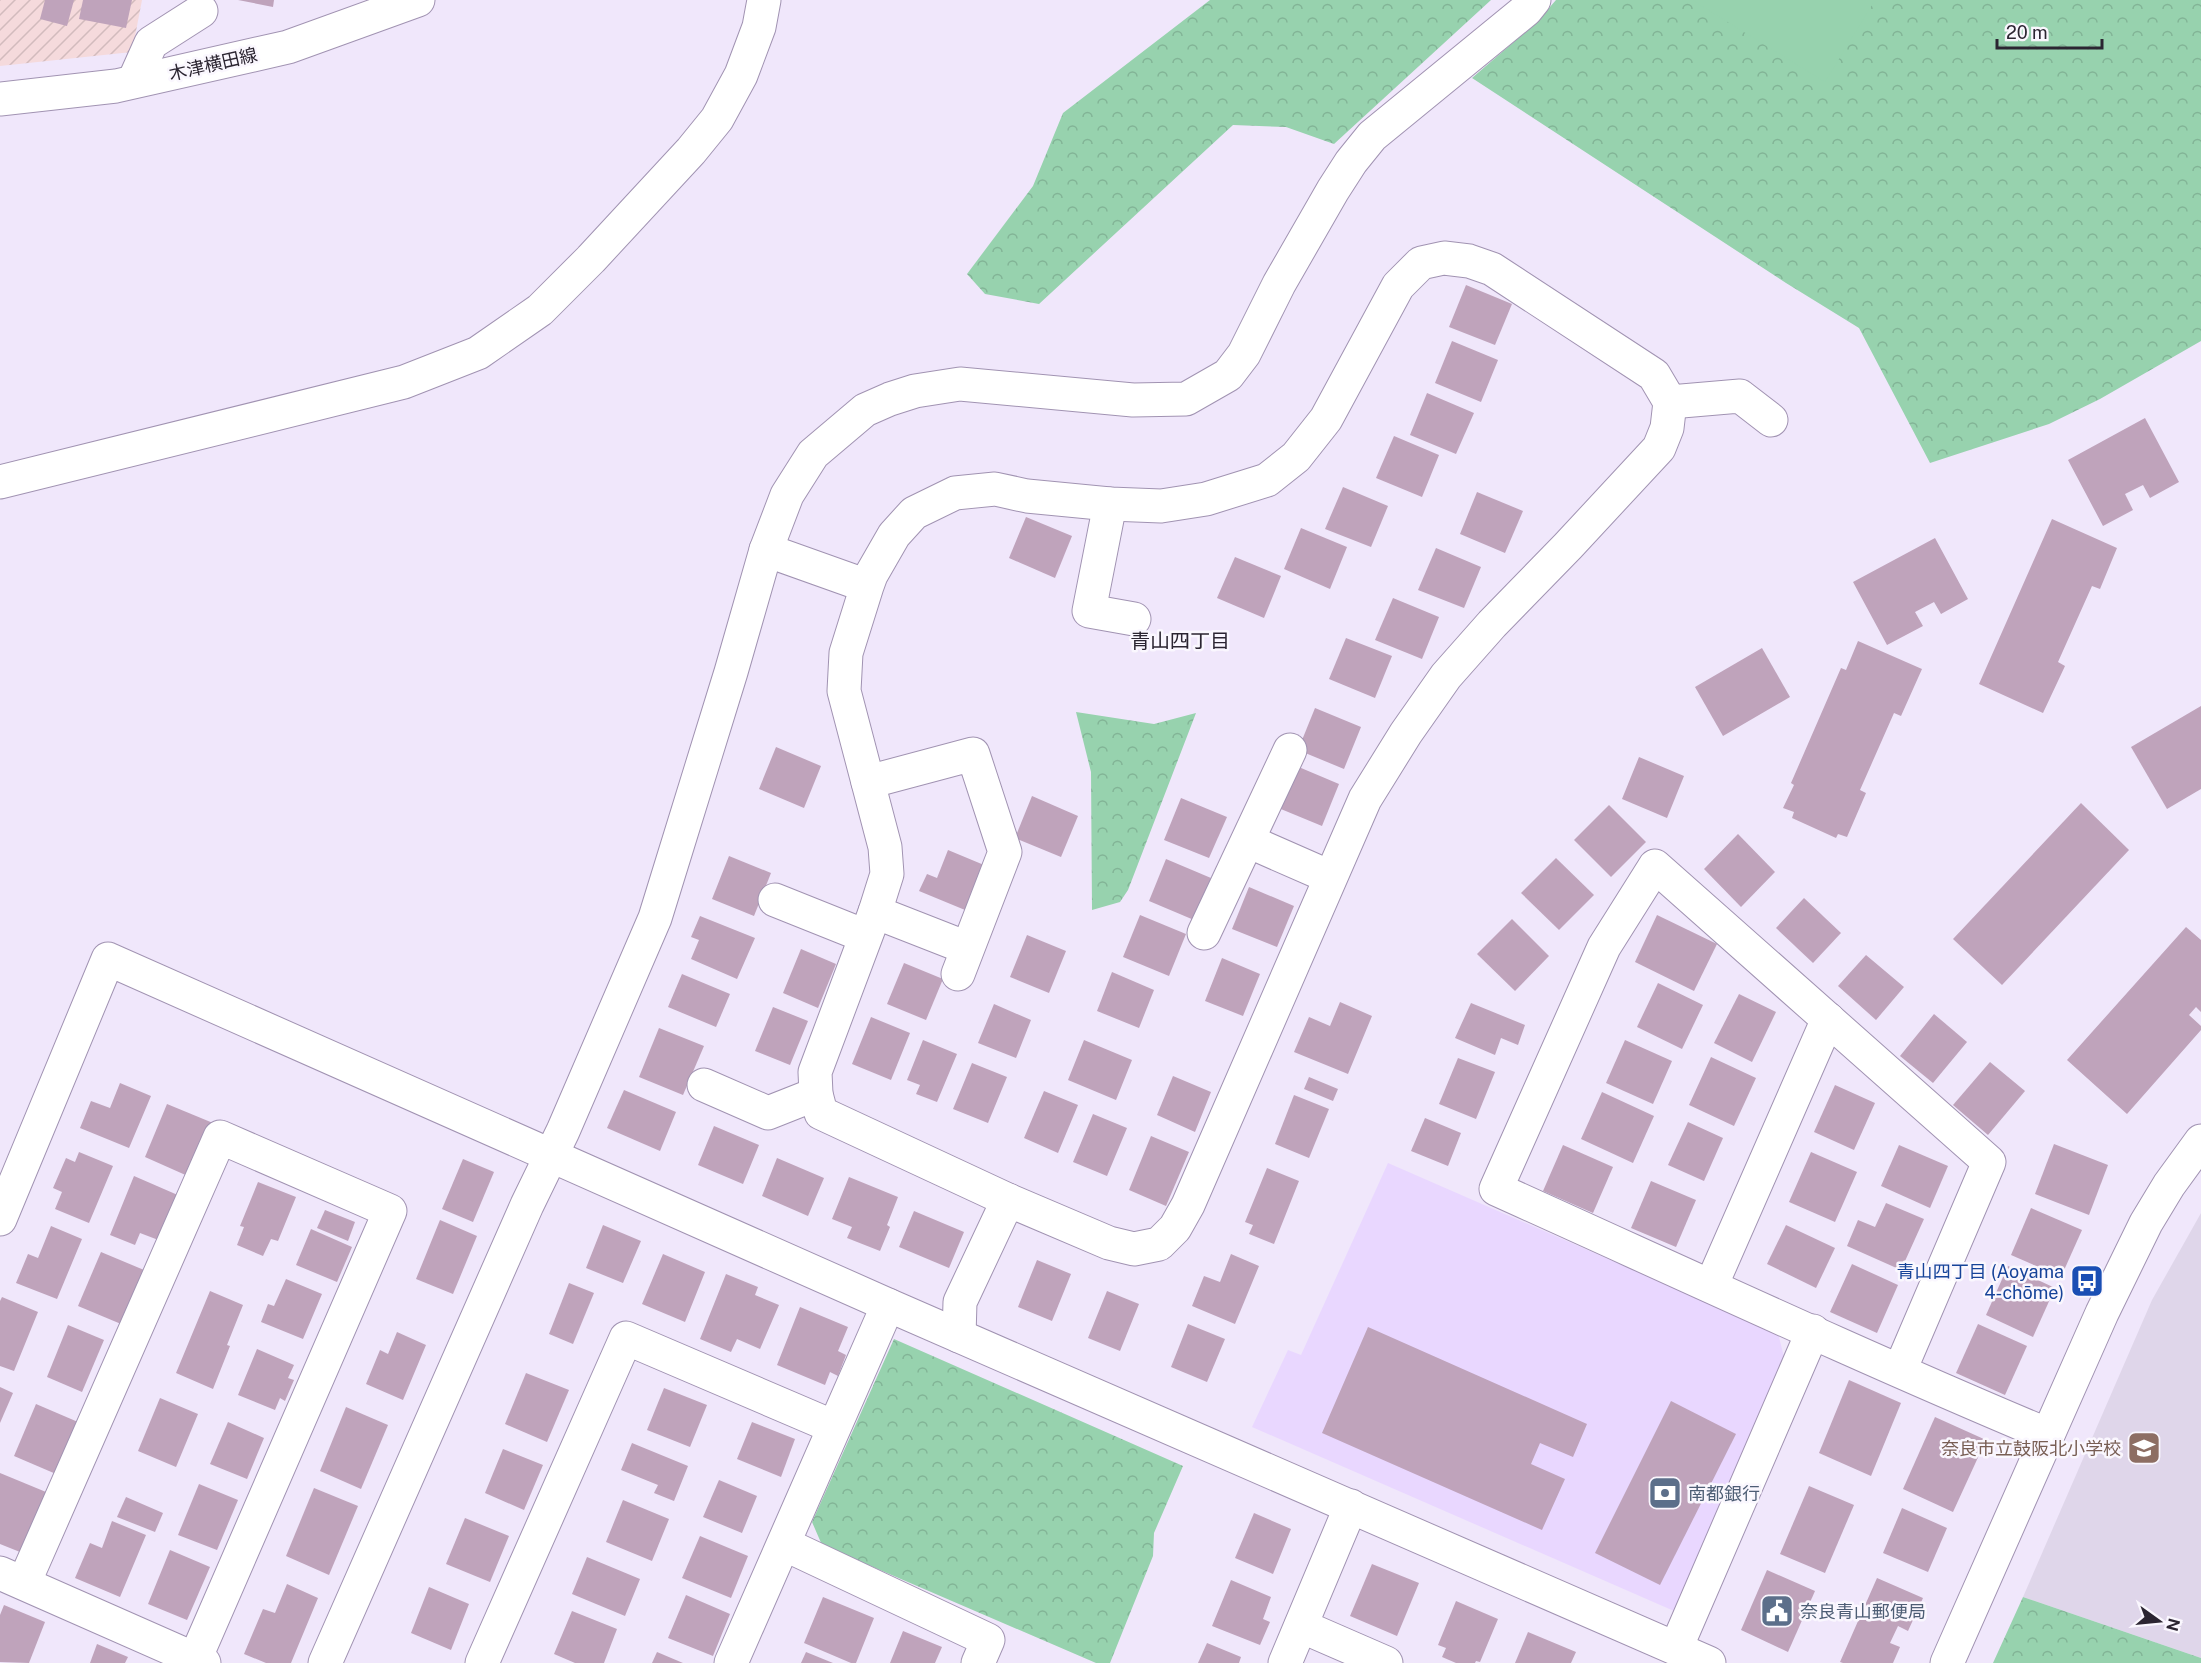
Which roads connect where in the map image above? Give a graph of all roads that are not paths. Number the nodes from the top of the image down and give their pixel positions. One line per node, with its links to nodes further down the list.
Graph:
1 (418, 0): 4 (street, 木津横田線)
2 (764, 0): 10 (street)
3 (1534, 0): 12 (street)
4 (375, 8): 6 (street, 木津横田線)
5 (201, 11): 6 (street)
6 (135, 81): 7 (street, 木津横田線)
7 (0, 99)
8 (1670, 402): 9 (street); 11 (street); 18 (street)
9 (1771, 420)
10 (0, 482)
11 (1110, 504): 13 (street); 14 (street)
12 (766, 550): 13 (street); 26 (street)
13 (867, 586): 16 (street)
14 (1134, 619)
15 (1290, 750): 17 (street)
16 (868, 782): 20 (street); 20 (street)
17 (1248, 841): 18 (street); 21 (street)
18 (1330, 877): 27 (street)
19 (775, 900): 20 (street)
20 (870, 924): 24 (street)
21 (1204, 933)
22 (1828, 1018): 29 (street); 29 (street); 33 (street)
23 (704, 1085): 24 (street)
24 (816, 1094): 27 (street)
25 (2201, 1141): 35 (street)
26 (551, 1155): 28 (street); 30 (street); 42 (street)
27 (1008, 1200): 32 (street)
28 (0, 1219)
29 (1711, 1286): 31 (street)
30 (888, 1305): 32 (street); 34 (street)
31 (1813, 1331): 33 (street); 40 (street)
32 (959, 1336): 36 (street)
33 (1900, 1370): 35 (street)
34 (834, 1427): 37 (street); 43 (street)
35 (2048, 1435): 49 (street)
36 (1351, 1506): 39 (street); 40 (street)
37 (784, 1544): 44 (street); 45 (street)
38 (12, 1578): 41 (street); 41 (street)
39 (1301, 1626): 46 (street); 47 (street)
40 (1676, 1648): 48 (street)
41 (199, 1661)
42 (325, 1663)
43 (482, 1663)
44 (731, 1663)
45 (978, 1663)
46 (1285, 1663)
47 (1386, 1663)
48 (1709, 1663)
49 (1947, 1663)

